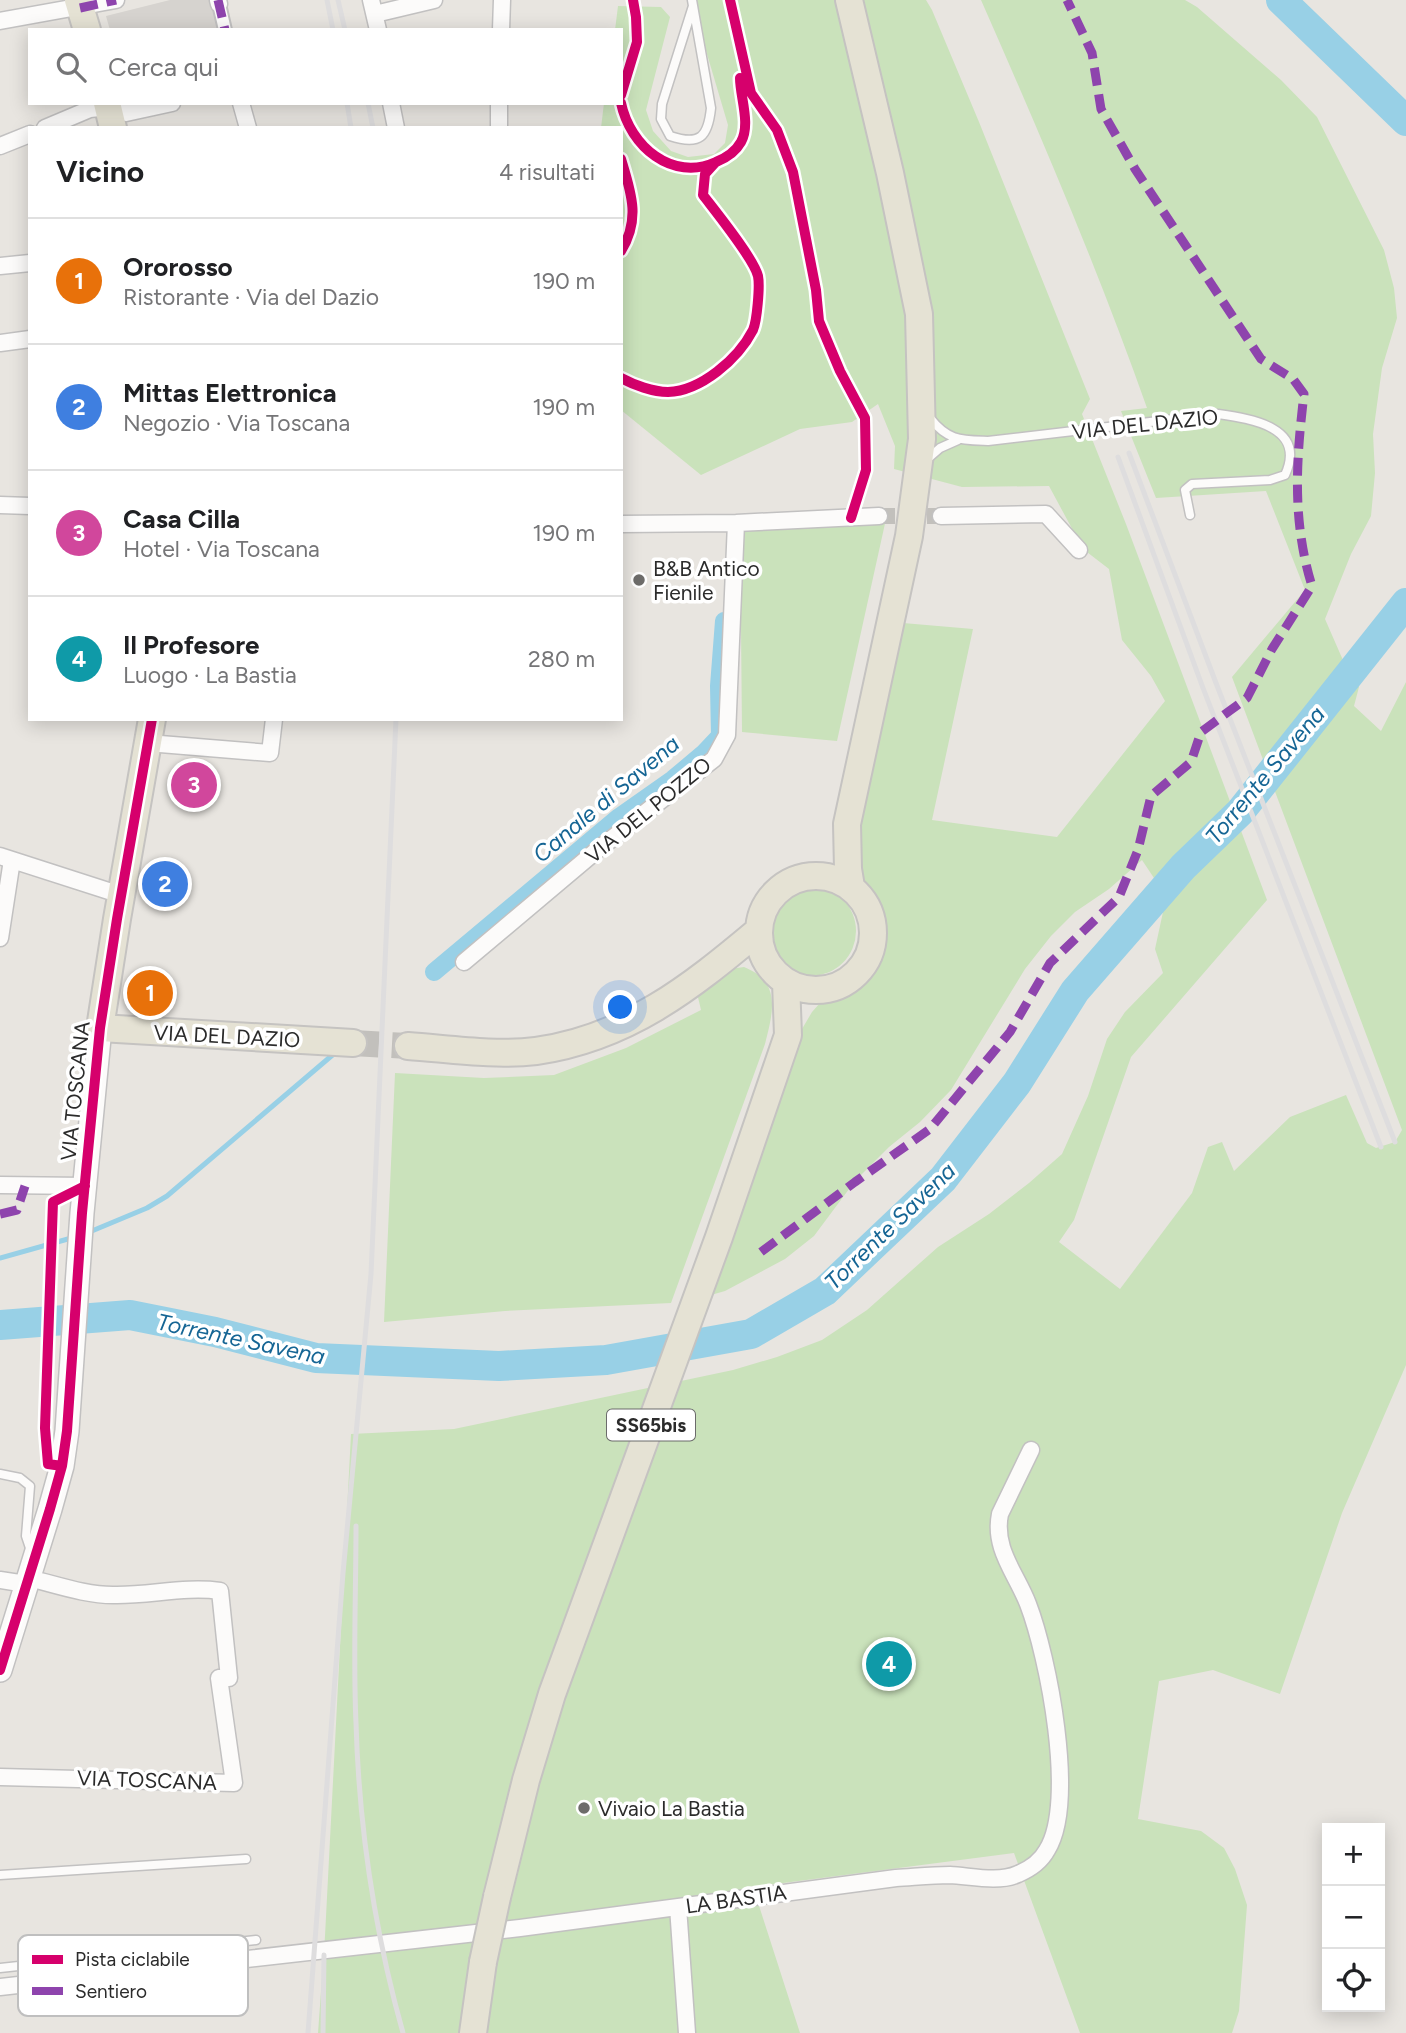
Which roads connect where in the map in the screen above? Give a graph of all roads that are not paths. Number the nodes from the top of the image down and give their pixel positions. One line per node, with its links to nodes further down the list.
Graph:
1 (116, 0): 7 (street)
2 (434, 0): 8 (street)
3 (502, 0): 11 (street)
4 (849, 0): 27 (main road)
5 (218, 2): 10 (street)
6 (693, 3): 6 (lane)
7 (82, 13): 9 (street)
8 (375, 15)
9 (0, 22)
10 (224, 28)
11 (501, 28)
12 (163, 105): 16 (street)
13 (241, 105): 18 (street)
14 (391, 105): 19 (street)
15 (499, 105): 20 (street)
16 (109, 114): 17 (street)
17 (50, 126)
18 (247, 126)
19 (396, 126)
20 (499, 126)
21 (28, 135): 22 (street)
22 (0, 146)
23 (28, 263): 24 (street)
24 (0, 266)
25 (28, 339): 26 (street)
26 (0, 343)
27 (922, 405): 28 (lane); 29 (main road)
28 (958, 440): 29 (lane); 32 (lane, VIA DEL DAZIO)
29 (918, 467): 40 (main road)
30 (0, 505): 31 (street)
31 (28, 506)
32 (1190, 515)
33 (879, 516): 35 (street)
34 (941, 516): 37 (street)
35 (736, 523): 36 (street); 47 (street, VIA DEL POZZO)
36 (623, 524)
37 (1079, 550)
38 (274, 721): 39 (street, VIA TOSCANA)
39 (150, 731): 44 (main road, VIA TOSCANA)
40 (847, 824): 42 (main road); 43 (main road)
41 (6, 858): 44 (street); 46 (street)
42 (810, 876): 43 (main road); 45 (main road)
43 (851, 887): 50 (main road)
44 (121, 895): 51 (main road, VIA TOSCANA)
45 (758, 931): 48 (main road); 49 (main road)
46 (0, 938)
47 (464, 962)
48 (713, 968): 49 (main road); 54 (main road)
49 (777, 973): 50 (main road); 52 (main road, SS65bis)
50 (824, 990): 52 (main road, SS65bis)
51 (100, 1028): 53 (main road, VIA DEL DAZIO); 56 (main road, VIA TOSCANA)
52 (788, 1035): 73 (main road, SS65bis, bridge)
53 (353, 1043)
54 (408, 1046)
55 (0, 1185): 56 (street)
56 (85, 1186): 59 (main road, VIA TOSCANA)
57 (1031, 1450): 65 (street, LA BASTIA)
58 (0, 1474): 59 (lane, VIA TOSCANA)
59 (29, 1573): 60 (street); 61 (main road, VIA TOSCANA); 62 (street, VIA TOSCANA)
60 (0, 1580)
61 (0, 1670)
62 (0, 1777)
63 (246, 1859): 64 (lane)
64 (0, 1875)
65 (678, 1907): 68 (street, LA BASTIA); 74 (street)
66 (256, 1940): 67 (lane)
67 (248, 1941)
68 (248, 1959)
69 (18, 1966): 70 (lane)
70 (0, 1968)
71 (18, 1985): 72 (street, LA BASTIA)
72 (0, 1987)
73 (473, 2033)
74 (687, 2033)

